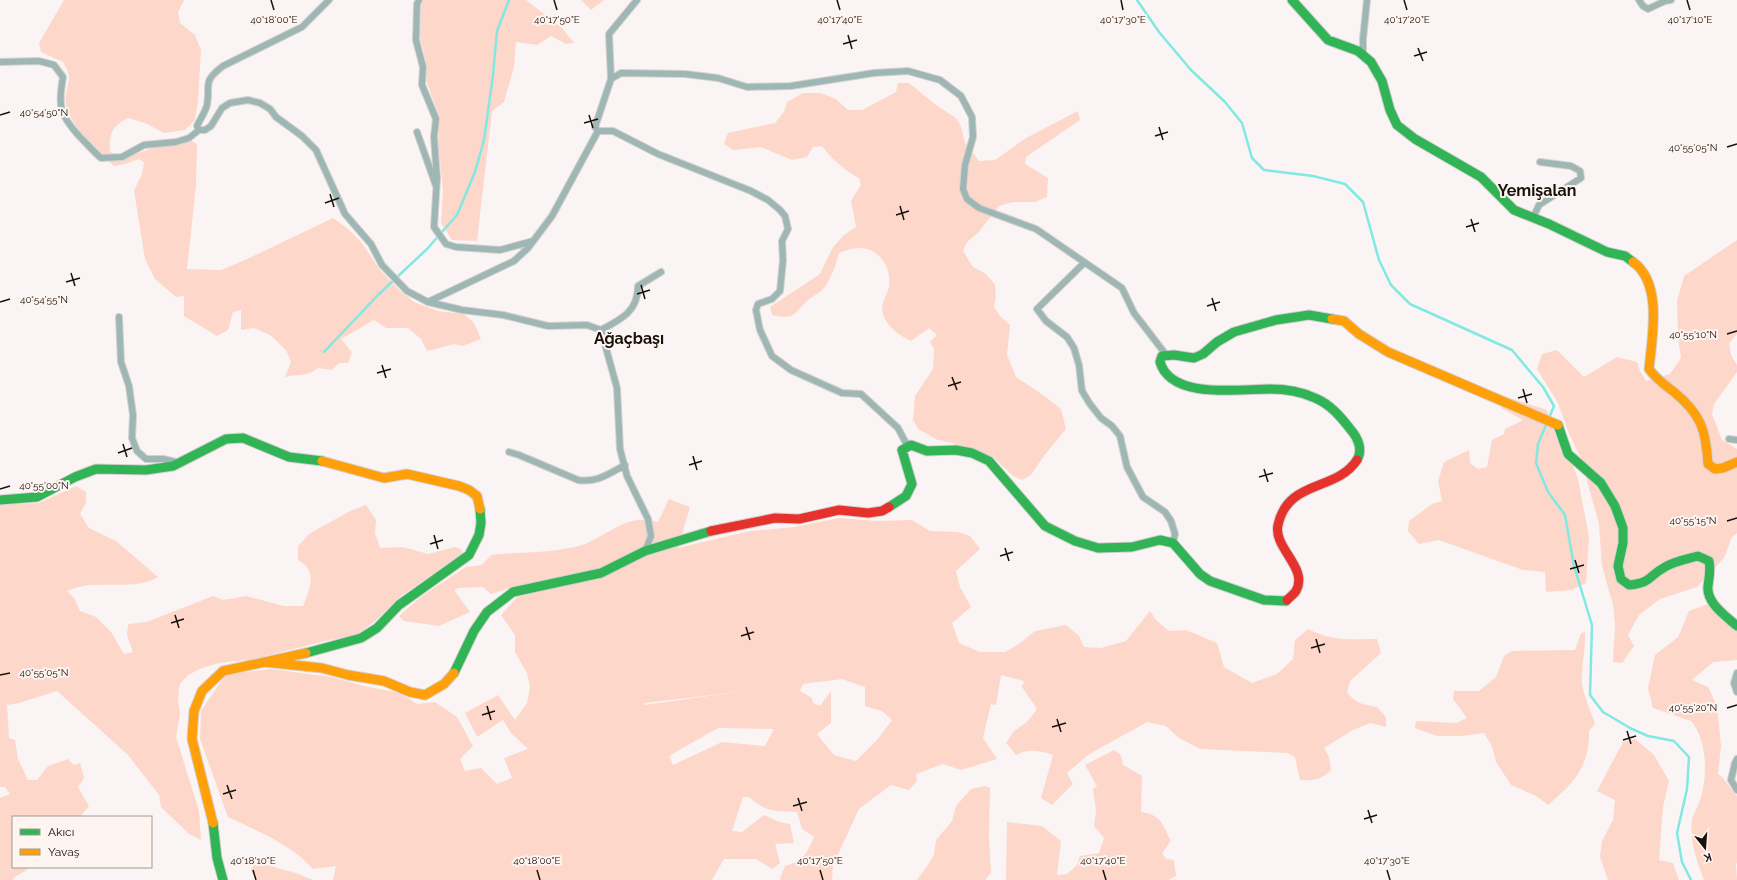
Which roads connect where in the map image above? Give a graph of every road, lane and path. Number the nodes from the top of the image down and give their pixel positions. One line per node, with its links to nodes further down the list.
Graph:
1 (329, 0): 11 (street)
2 (418, 0): 15 (street)
3 (637, 0): 10 (street)
4 (1292, 0): 8 (street)
5 (1367, 0): 8 (street)
6 (1639, 0): 7 (street)
7 (1671, 0)
8 (1363, 56): 16 (street)
9 (0, 62): 11 (street)
10 (610, 79): 12 (street); 18 (street)
11 (199, 130): 20 (street)
12 (598, 131): 17 (street); 26 (street)
13 (417, 132): 15 (street)
14 (1540, 162): 16 (street)
15 (437, 189): 17 (street)
16 (1533, 218): 28 (street)
17 (533, 241): 20 (street)
18 (1084, 263): 23 (street); 32 (street)
19 (661, 272): 22 (street)
20 (428, 302): 22 (street)
21 (119, 317): 29 (street)
22 (601, 330): 30 (street)
23 (1167, 356): 32 (street); 34 (street)
24 (1729, 439): 25 (street)
25 (1737, 440)
26 (908, 447): 32 (street); 33 (street)
27 (509, 452): 30 (street)
28 (1737, 462)
29 (180, 463): 31 (street); 35 (street)
30 (625, 465): 33 (street)
31 (0, 500)
32 (1173, 543)
33 (645, 551): 35 (street)
34 (1737, 626)
35 (264, 662): 40 (street)
36 (1737, 673): 37 (street)
37 (1737, 692)
38 (1737, 759): 39 (street)
39 (1737, 790)
40 (223, 880)

